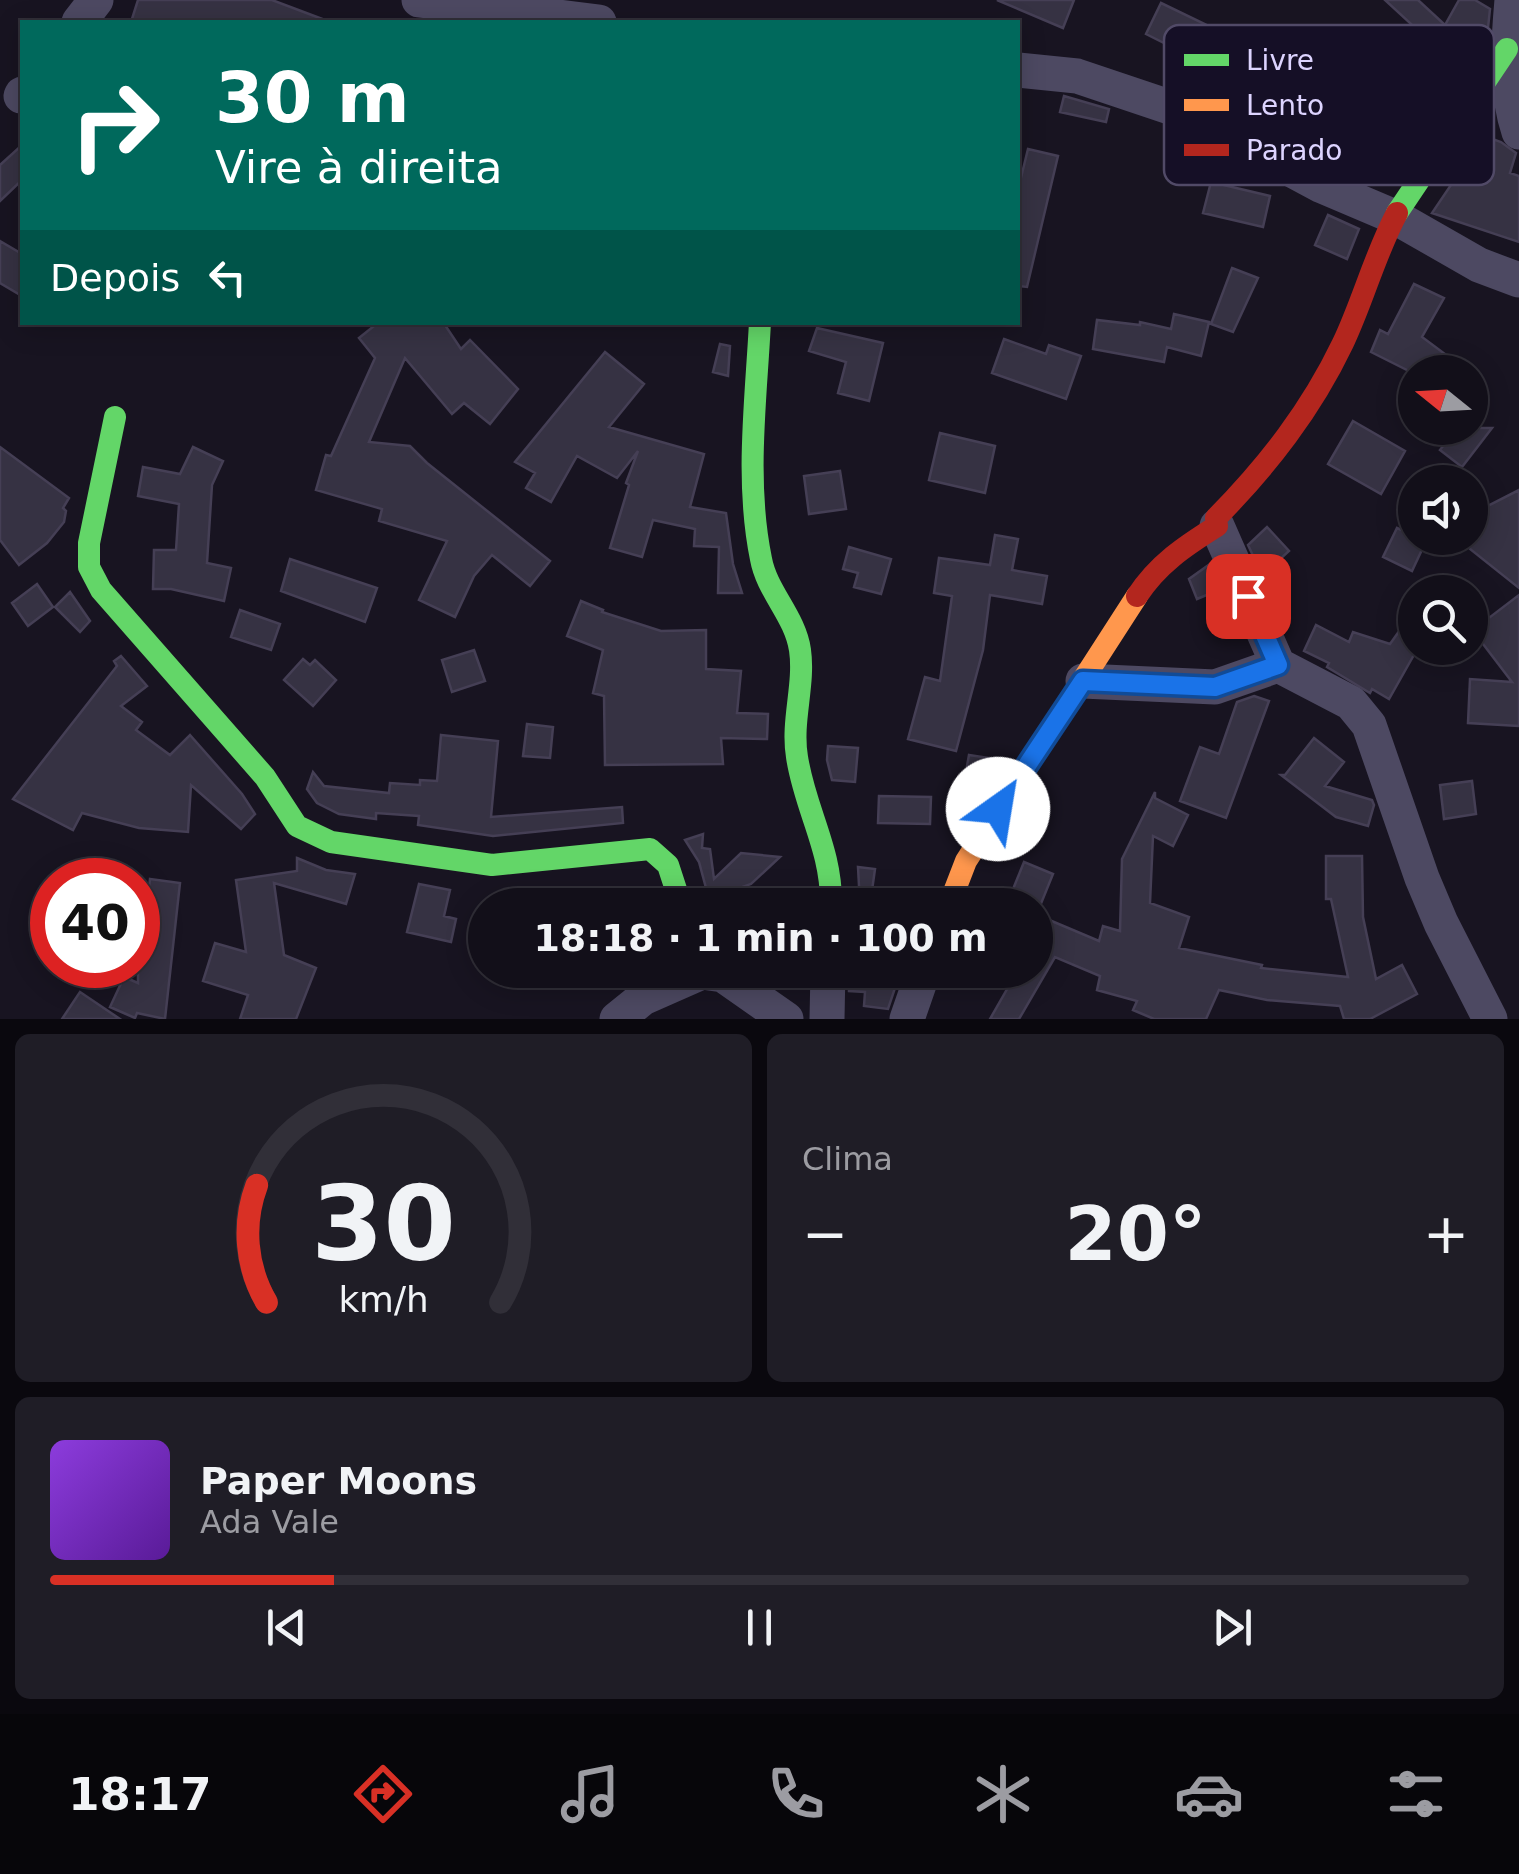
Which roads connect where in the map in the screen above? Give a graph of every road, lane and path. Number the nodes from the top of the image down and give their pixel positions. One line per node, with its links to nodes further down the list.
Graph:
1 (96, 0): 4 (street)
2 (418, 0): 5 (street)
3 (1512, 0): 6 (street)
4 (81, 20)
5 (582, 20)
6 (1508, 50): 8 (street); 10 (street)
7 (1020, 70): 9 (street)
8 (1494, 71)
9 (1164, 105)
10 (1519, 132)
11 (1326, 185): 13 (street)
12 (1417, 185): 13 (street)
13 (1395, 217): 14 (street); 17 (street)
14 (1519, 280)
15 (760, 325): 21 (street)
16 (115, 417): 20 (street)
17 (1217, 526): 18 (street); 19 (street)
18 (1278, 665): 19 (street); 31 (street)
19 (1083, 681): 22 (street)
20 (675, 888)
21 (831, 888)
22 (955, 888)
23 (665, 988): 27 (street)
24 (742, 988): 28 (street)
25 (828, 988): 29 (street)
26 (918, 988): 30 (street)
27 (616, 1019)
28 (786, 1019)
29 (828, 1019)
30 (908, 1019)
31 (1490, 1019)

